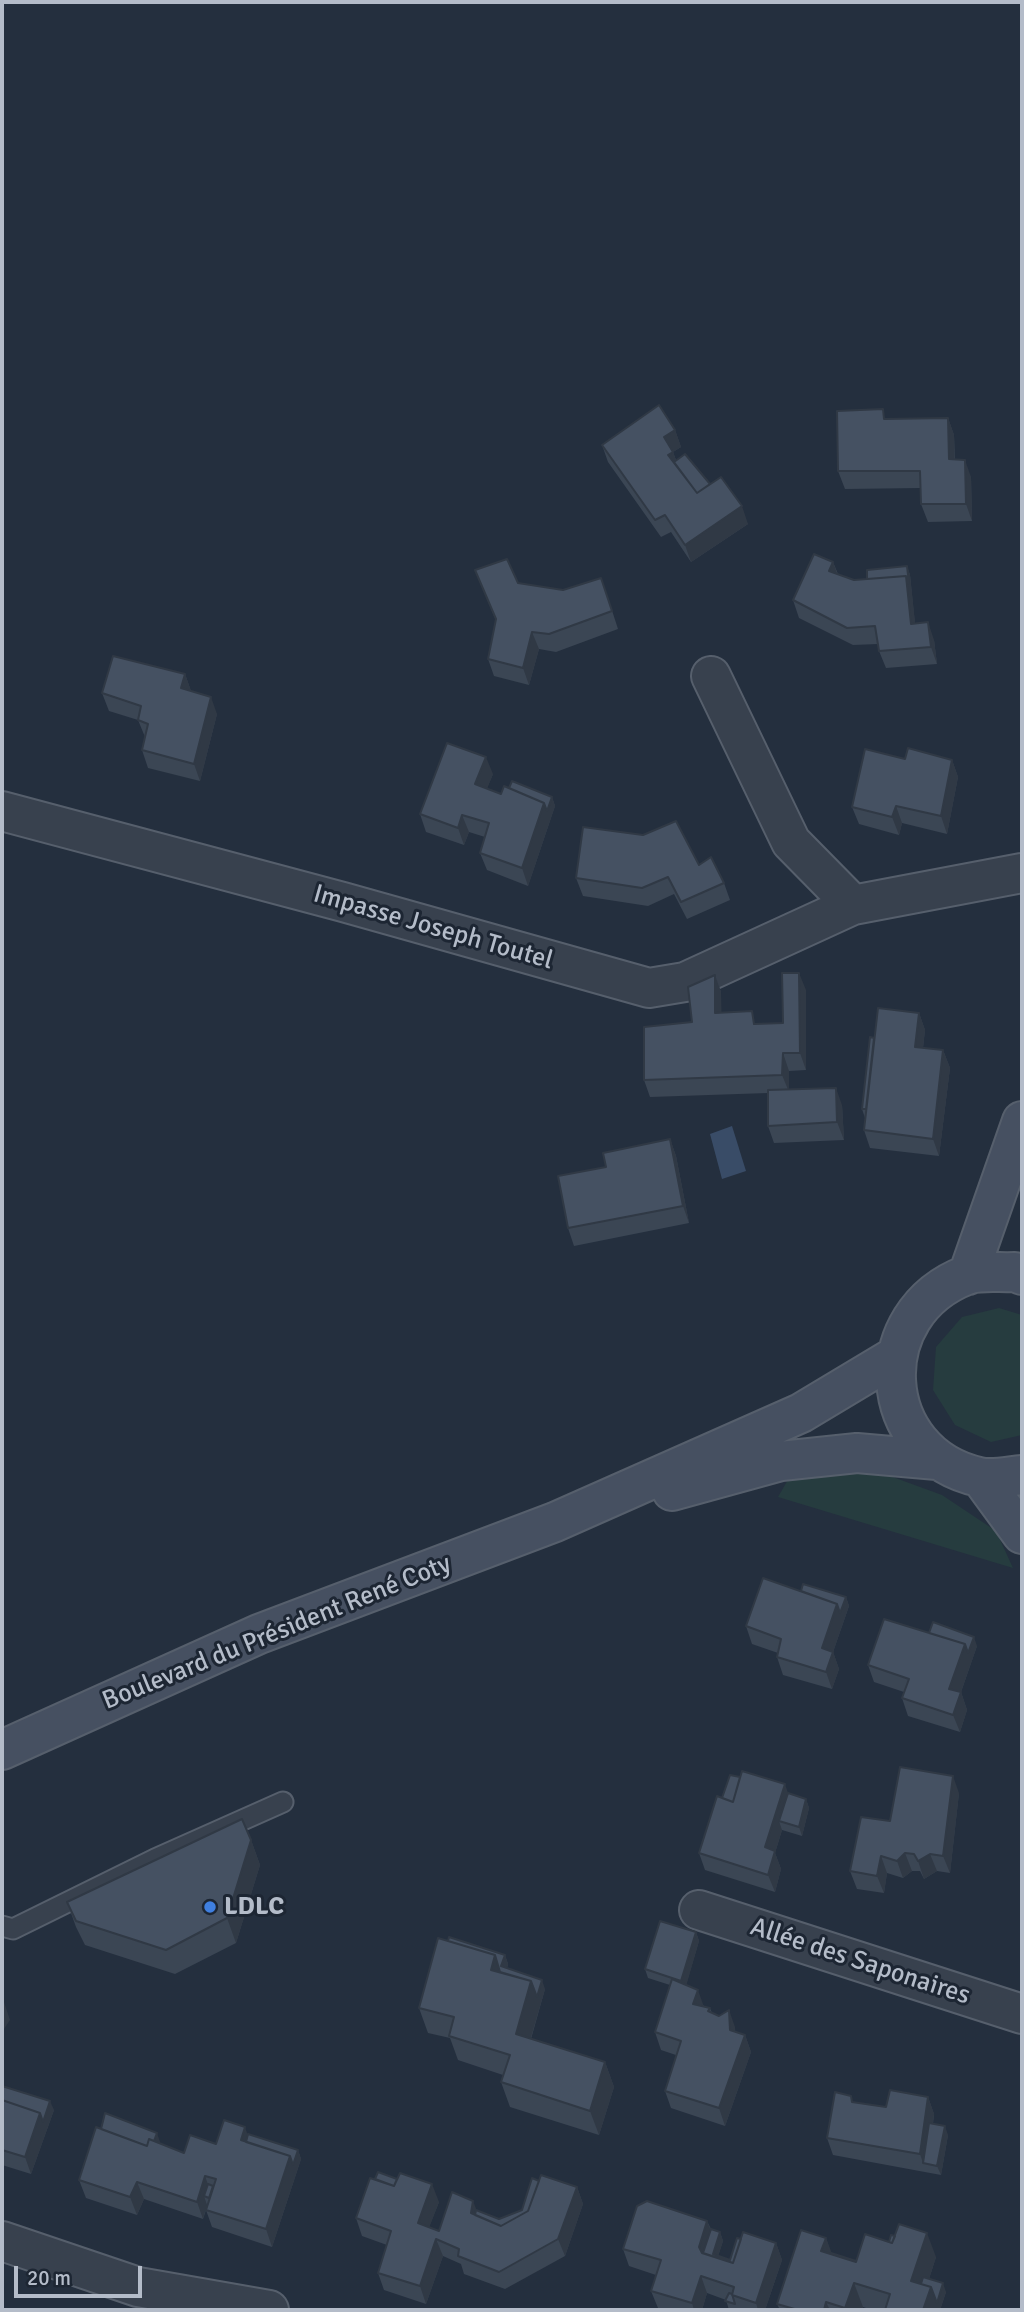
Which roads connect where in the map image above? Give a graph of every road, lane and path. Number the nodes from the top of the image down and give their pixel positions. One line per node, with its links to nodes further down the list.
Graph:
1 (711, 676): 4 (street)
2 (2, 811): 4 (street, Impasse Joseph Toutel)
3 (1022, 873): 4 (street, Impasse Joseph Toutel)
4 (853, 905)
5 (1022, 1121): 6 (main road)
6 (968, 1275): 7 (main road); 8 (main road)
7 (1022, 1275)
8 (896, 1356): 9 (main road); 12 (main road, Boulevard du Président René Coty)
9 (937, 1460): 11 (main road); 12 (main road, Boulevard du Président René Coty)
10 (1022, 1475): 11 (main road)
11 (981, 1478): 13 (main road)
12 (555, 1522): 14 (main road, Boulevard du Président René Coty)
13 (1022, 1534)
14 (2, 1749)
15 (284, 1802): 17 (lane)
16 (699, 1910): 18 (street, Allée des Saponaires)
17 (2, 1926)
18 (1022, 2014)
19 (2, 2241): 20 (street)
20 (269, 2310)

